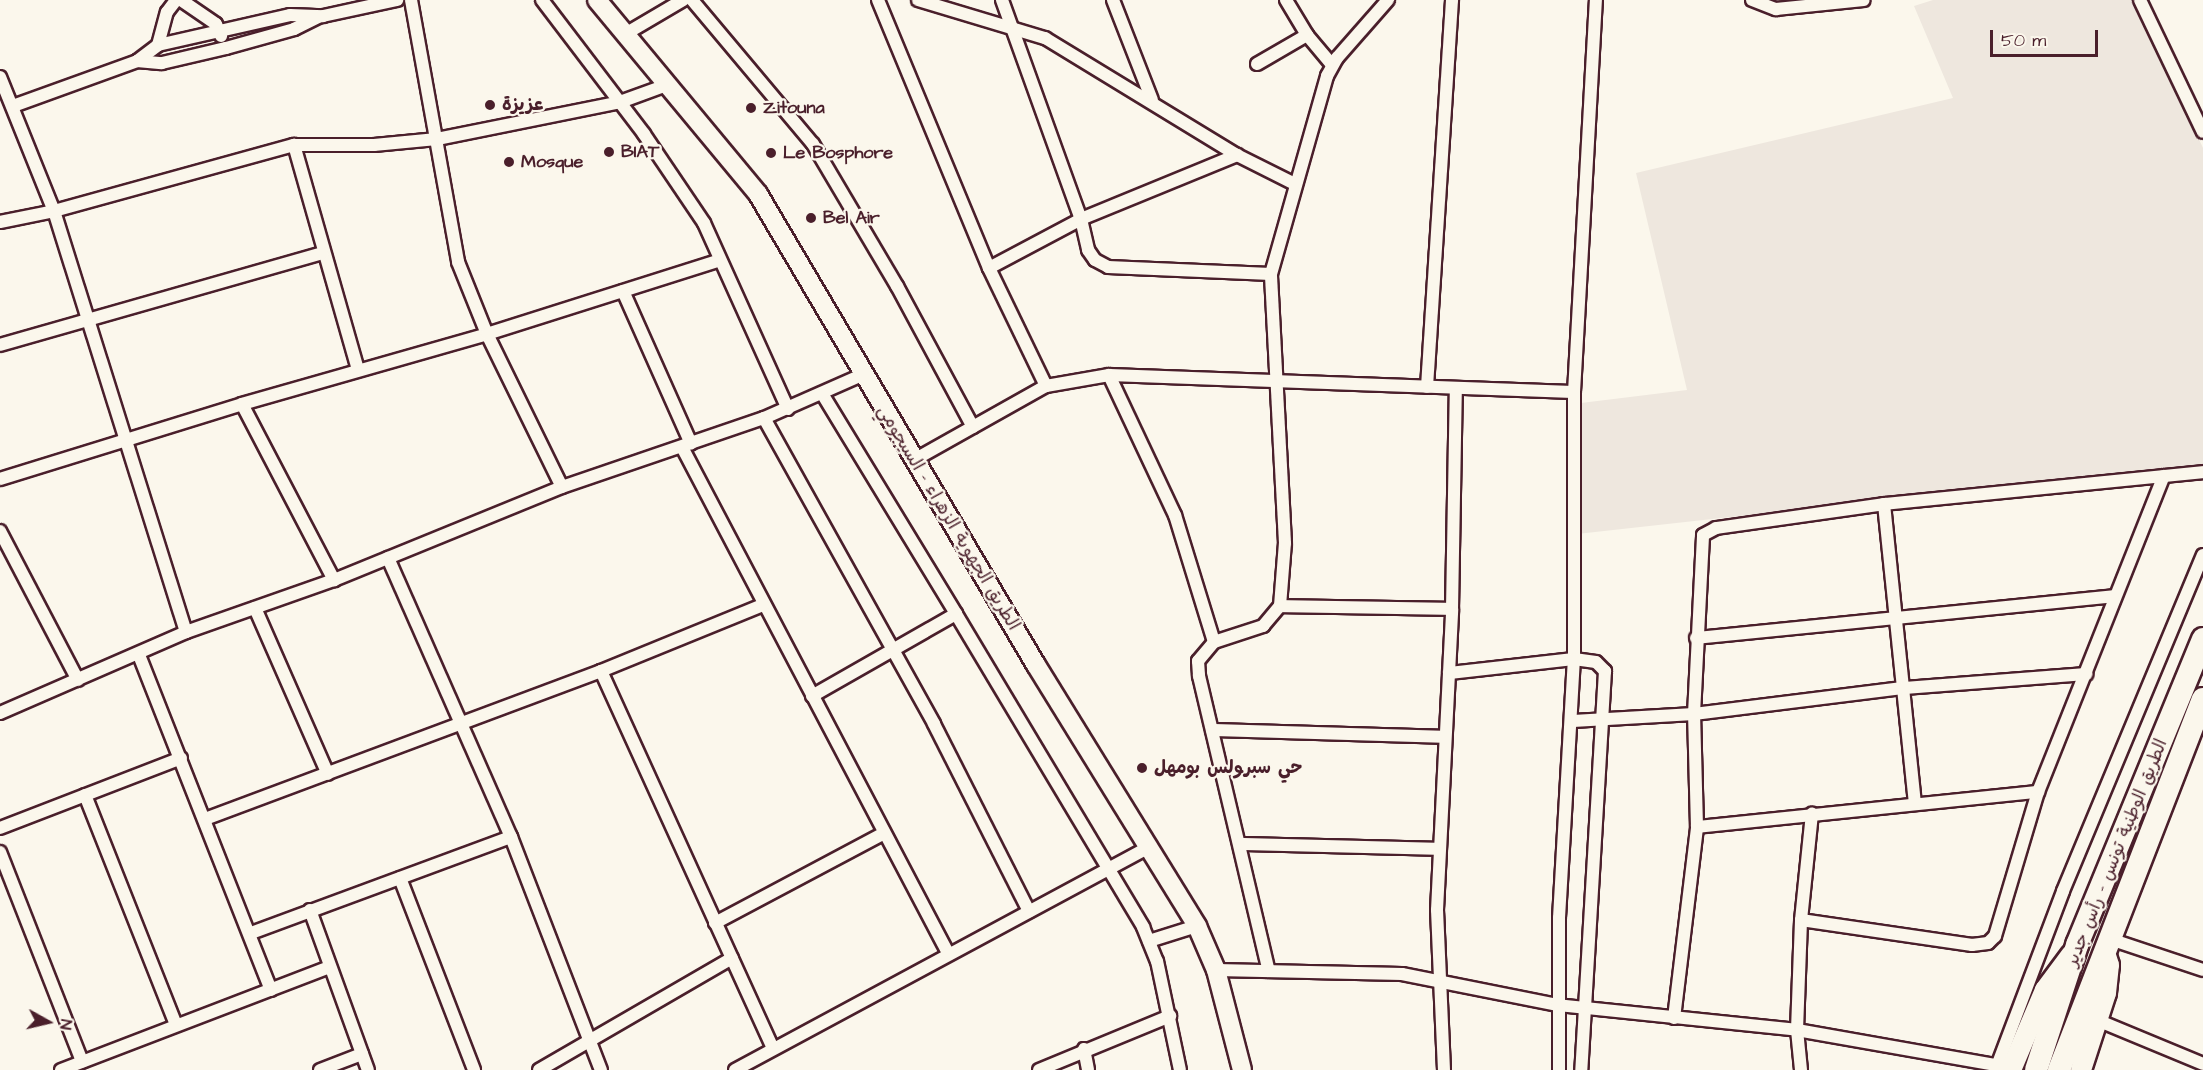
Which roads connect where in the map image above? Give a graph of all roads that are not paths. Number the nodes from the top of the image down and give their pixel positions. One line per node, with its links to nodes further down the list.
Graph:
1 (176, 0): 25 (street)
2 (181, 0): 22 (street)
3 (397, 0): 20 (street)
4 (411, 0): 36 (street)
5 (542, 0): 33 (street)
6 (597, 0): 23 (main road, الطريق الجهوية الزهراء - السيجومي)
7 (683, 0): 23 (street)
8 (692, 0): 63 (street)
9 (878, 0): 45 (street)
10 (918, 0): 21 (street)
11 (1002, 0): 21 (street)
12 (1113, 0): 32 (street)
13 (1286, 0): 24 (street)
14 (1388, 0): 29 (street)
15 (1452, 0): 56 (street)
16 (1596, 0): 58 (street)
17 (1752, 0): 18 (street)
18 (1864, 0)
19 (2140, 0): 35 (street)
20 (323, 16): 22 (street); 26 (street)
21 (1012, 26): 32 (street); 41 (street)
22 (219, 31): 25 (street); 26 (street)
23 (627, 33): 31 (main road, الطريق الجهوية الزهراء - السيجومي)
24 (1306, 35): 28 (street); 29 (street)
25 (158, 45): 27 (street)
26 (226, 48): 27 (street)
27 (138, 61): 34 (street)
28 (1257, 64)
29 (1332, 65): 39 (street)
30 (0, 77): 34 (street)
31 (667, 85): 33 (street); 52 (main road, الطريق الجهوية الزهراء - السيجومي)
32 (1152, 100): 38 (street)
33 (620, 102): 36 (street); 44 (street)
34 (13, 106): 40 (street)
35 (2203, 132)
36 (437, 139): 37 (street); 49 (street)
37 (294, 145): 40 (street); 43 (street)
38 (1238, 155): 39 (street); 41 (street)
39 (1294, 184): 46 (street)
40 (54, 211): 42 (street); 48 (street)
41 (1081, 219): 45 (street); 46 (street)
42 (0, 222)
43 (322, 252): 48 (street); 51 (street)
44 (720, 260): 47 (street); 61 (street)
45 (988, 268): 55 (street)
46 (1270, 274): 54 (street)
47 (623, 291): 49 (street); 65 (street)
48 (86, 320): 50 (street); 64 (street)
49 (487, 334): 51 (street); 70 (street)
50 (0, 345)
51 (358, 370): 60 (street)
52 (862, 375): 59 (street); 66 (main road, الطريق الجهوية الزهراء - السيجومي)
53 (1109, 375): 54 (street); 55 (street); 86 (street)
54 (1274, 380): 56 (street); 78 (street)
55 (1046, 386): 63 (street)
56 (1427, 387): 57 (street)
57 (1456, 388): 58 (street); 80 (street)
58 (1574, 392): 89 (street)
59 (823, 395): 61 (street); 81 (street)
60 (243, 404): 64 (street); 75 (street)
61 (788, 409): 62 (street)
62 (764, 418): 65 (street); 87 (street)
63 (973, 427): 66 (street)
64 (124, 440): 69 (street); 83 (street)
65 (687, 445): 70 (street); 77 (street)
66 (914, 460): 117 (main road, الطريق الجهوية الزهراء - السيجومي)
67 (2203, 472): 68 (street)
68 (2164, 476): 71 (street); 76 (street)
69 (0, 479)
70 (562, 487): 74 (street)
71 (1884, 504): 82 (street); 84 (street)
72 (0, 531): 93 (street)
73 (2203, 555): 152 (street)
74 (388, 558): 75 (street); 101 (street)
75 (334, 580): 79 (street)
76 (2115, 596): 82 (street); 92 (street)
77 (763, 605): 90 (street); 95 (street)
78 (1281, 606): 80 (street); 86 (street)
79 (255, 608): 83 (street); 106 (street)
80 (1452, 609): 91 (street)
81 (956, 614): 87 (street); 120 (street)
82 (1894, 617): 84 (street); 94 (street)
83 (186, 632): 88 (street)
84 (1696, 638): 98 (street)
85 (2203, 639): 129 (highway, الطريق الوطنية تونس - رأس جدير)
86 (1214, 642): 102 (street)
87 (893, 650): 95 (street); 123 (street)
88 (139, 655): 93 (street); 105 (street)
89 (1574, 659): 91 (street); 99 (street); 100 (street)
90 (601, 670): 101 (street); 125 (street)
91 (1449, 673): 103 (street)
92 (2086, 674): 94 (street); 107 (street)
93 (78, 680): 97 (street)
94 (1904, 688): 98 (street); 109 (street)
95 (812, 696): 114 (street)
96 (2203, 699): 104 (highway, الطريق الوطنية تونس - رأس جدير)
97 (0, 713)
98 (1694, 714): 99 (street); 112 (street)
99 (1604, 720): 100 (street); 140 (street)
100 (1573, 721): 139 (street)
101 (461, 723): 106 (street); 115 (street)
102 (1212, 730): 103 (street); 116 (street)
103 (1444, 737): 118 (street)
104 (2194, 742): 130 (highway, الطريق الوطنية تونس - رأس جدير)
105 (181, 758): 108 (street); 111 (street)
106 (328, 774): 111 (street)
107 (2038, 792): 109 (street); 124 (street)
108 (85, 795): 113 (street); 144 (street)
109 (1915, 803): 110 (street)
110 (1812, 814): 112 (street); 124 (street)
111 (205, 819): 127 (street)
112 (1696, 827): 142 (street)
113 (0, 828)
114 (884, 832): 125 (street); 131 (street)
115 (511, 837): 121 (street); 146 (street)
116 (1240, 844): 118 (street); 136 (street)
117 (1147, 848): 120 (street); 126 (main road, الطريق الجهوية الزهراء - السيجومي)
118 (1439, 849): 137 (street)
119 (0, 852): 150 (street)
120 (1109, 871): 123 (street); 128 (street)
121 (400, 878): 122 (street); 156 (street)
122 (310, 910): 127 (street); 133 (street)
123 (1029, 911): 131 (street)
124 (1801, 920): 145 (street)
125 (715, 923): 132 (street)
126 (1197, 926): 128 (street); 134 (main road, الطريق الجهوية الزهراء - السيجومي)
127 (251, 933): 138 (street)
128 (1149, 941): 141 (street)
129 (2078, 945): 152 (main road); 168 (highway, الطريق الوطنية تونس - رأس جدير)
130 (2107, 946): 135 (street); 143 (main road); 169 (highway, الطريق الوطنية تونس - رأس جدير)
131 (948, 953): 147 (street)
132 (732, 958): 146 (street); 147 (street)
133 (330, 967): 138 (street); 149 (street)
134 (1216, 970): 136 (street); 163 (main road, الطريق الجهوية الزهراء - السيجومي)
135 (2203, 970)
136 (1269, 971): 137 (street)
137 (1438, 981): 139 (street); 164 (street)
138 (271, 990): 144 (street)
139 (1557, 1005): 140 (street); 165 (street)
140 (1583, 1008): 142 (street); 166 (street)
141 (1170, 1016): 148 (street); 162 (street)
142 (1674, 1018): 145 (street)
143 (2097, 1020): 151 (street); 170 (main road)
144 (176, 1025): 150 (street)
145 (1797, 1030): 152 (street); 167 (street)
146 (590, 1042): 157 (street); 158 (street)
147 (773, 1049): 159 (street)
148 (1084, 1049): 160 (street); 161 (street)
149 (362, 1054): 154 (street); 155 (street)
150 (82, 1060): 153 (street)
151 (2203, 1064)
152 (2006, 1068)
153 (61, 1070)
154 (320, 1070)
155 (368, 1070)
156 (474, 1070)
157 (539, 1070)
158 (601, 1070)
159 (735, 1070)
160 (1039, 1070)
161 (1088, 1070)
162 (1180, 1070)
163 (1242, 1070)
164 (1444, 1070)
165 (1559, 1070)
166 (1581, 1070)
167 (1801, 1070)
168 (2036, 1070)
169 (2059, 1070)
170 (2081, 1070)

